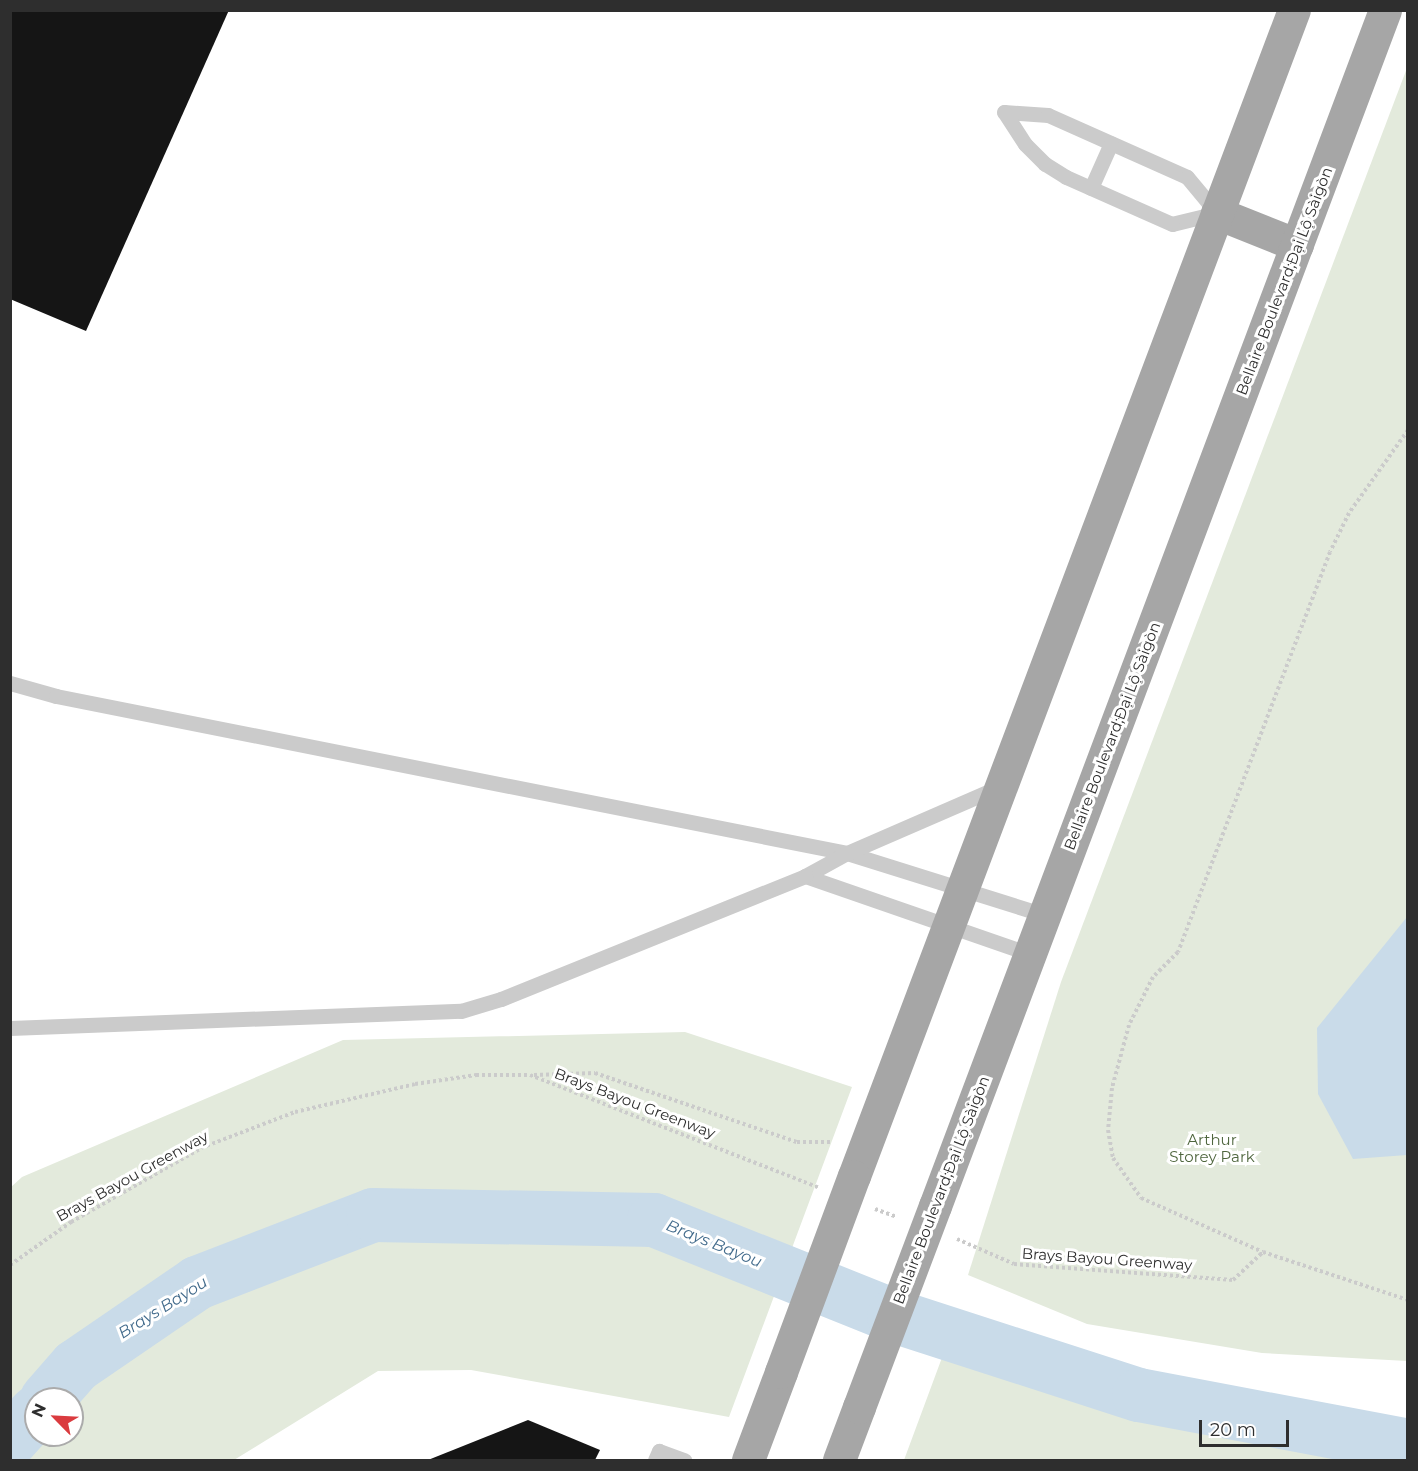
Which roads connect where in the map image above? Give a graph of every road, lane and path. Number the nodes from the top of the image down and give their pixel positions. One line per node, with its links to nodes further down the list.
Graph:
1 (1294, 10): 5 (main road)
2 (1385, 10): 6 (main road, Bellaire Boulevard;Đại Lộ Sàigòn)
3 (1112, 143): 4 (lane); 4 (lane); 5 (lane)
4 (1091, 188): 5 (lane)
5 (1217, 213): 6 (main road); 9 (main road)
6 (1297, 245): 13 (main road, Bellaire Boulevard;Đại Lộ Sàigòn)
7 (1407, 430): 23 (path)
8 (10, 683): 10 (lane)
9 (1002, 785): 10 (lane); 12 (main road)
10 (848, 853): 11 (lane); 12 (lane)
11 (806, 876): 14 (lane); 16 (lane)
12 (962, 888): 13 (lane); 14 (main road)
13 (1045, 915): 15 (main road, Bellaire Boulevard;Đại Lộ Sàigòn)
14 (948, 926): 15 (lane); 18 (main road)
15 (1030, 954): 22 (main road, Bellaire Boulevard;Đại Lộ Sàigòn)
16 (10, 1028)
17 (530, 1075): 18 (path); 19 (path, Brays Bayou Greenway); 24 (path, Brays Bayou Greenway)
18 (859, 1163): 28 (main road, bridge)
19 (824, 1189)
20 (868, 1206): 21 (path)
21 (901, 1218)
22 (940, 1220): 23 (path, Brays Bayou Greenway); 29 (main road, Bellaire Boulevard;Đại Lộ Sàigòn, bridge)
23 (1263, 1252): 25 (path)
24 (10, 1265)
25 (1407, 1300)
26 (655, 1461): 27 (lane)
27 (684, 1461)
28 (748, 1461)
29 (839, 1461)

